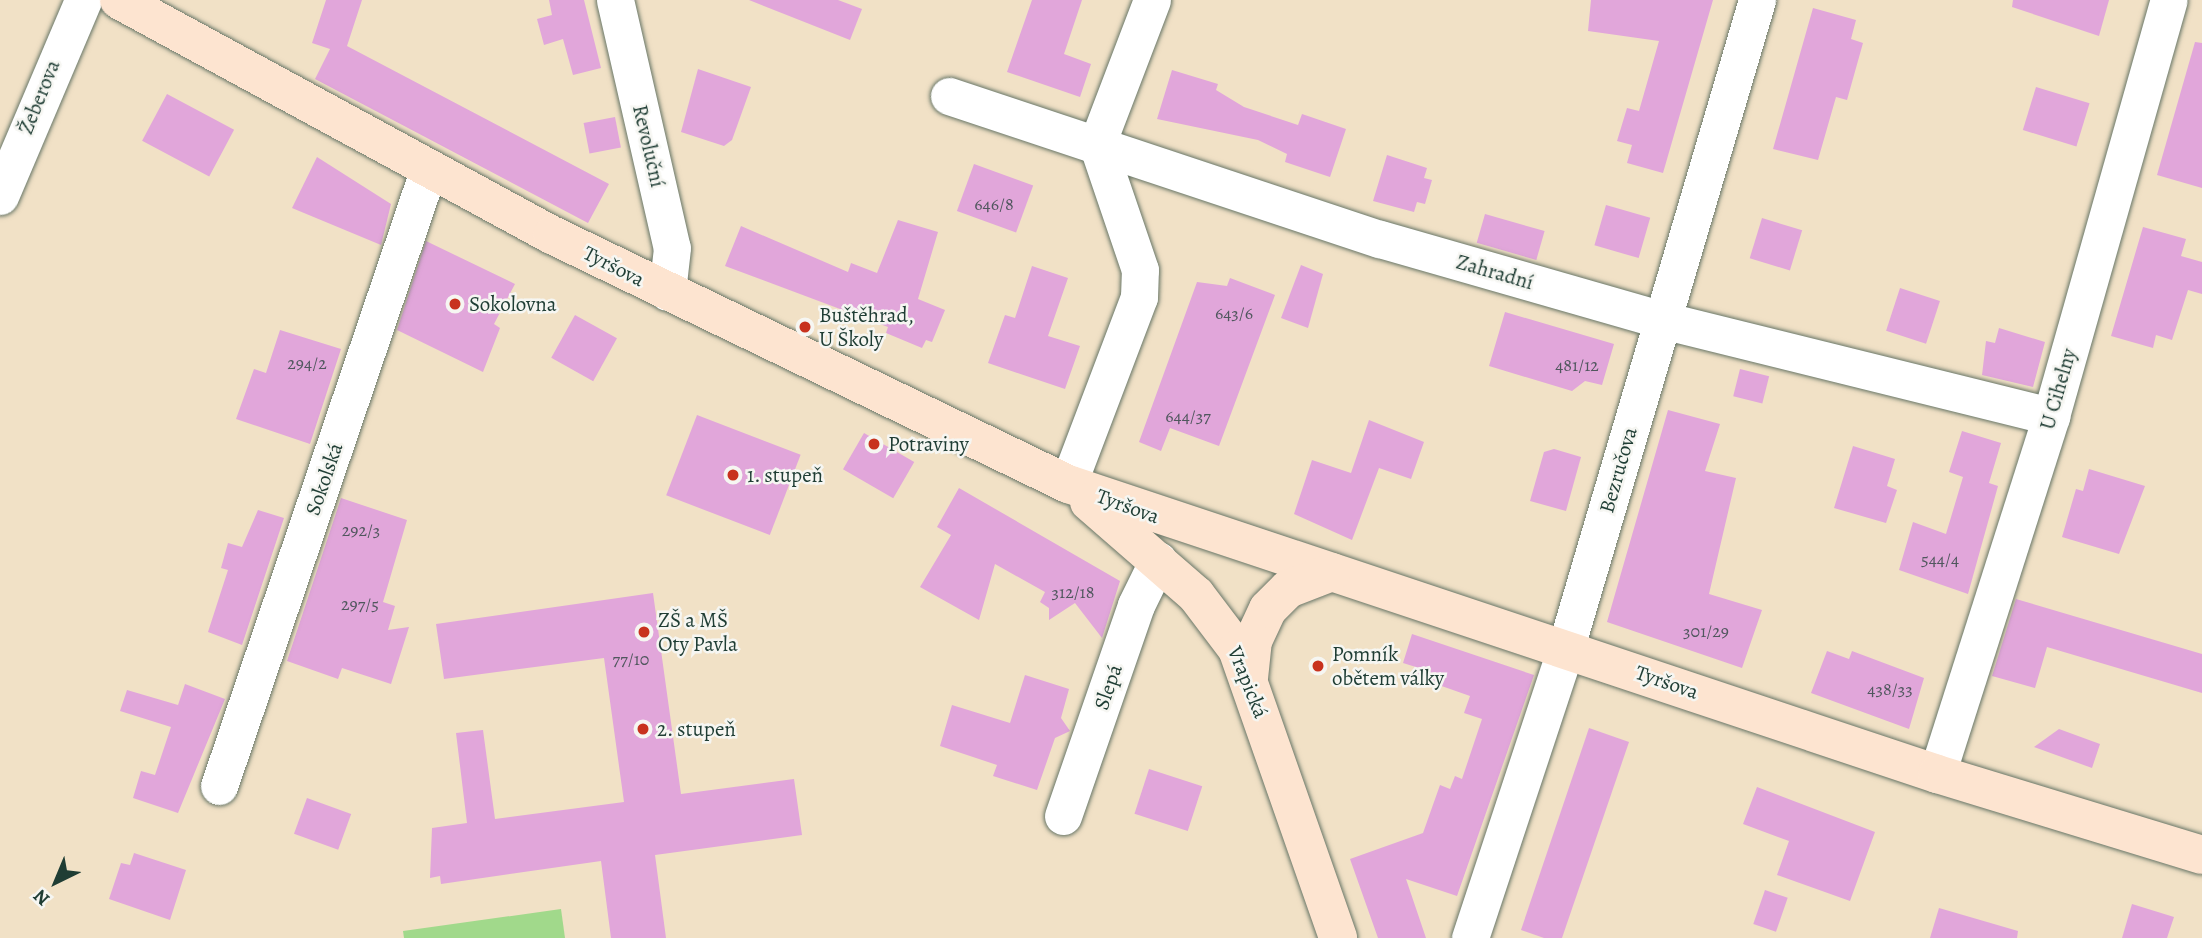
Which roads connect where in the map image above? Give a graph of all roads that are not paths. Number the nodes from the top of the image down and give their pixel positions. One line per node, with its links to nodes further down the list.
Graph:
1 (83, 0): 10 (street, Žeberova)
2 (119, 0): 9 (street, Tyršova)
3 (614, 0): 11 (street, Revoluční)
4 (1152, 0): 8 (street)
5 (1757, 0): 12 (street, Bezručova)
6 (2169, 0): 13 (street, U Cihelny)
7 (949, 96): 8 (street, Zahradní)
8 (1097, 144): 12 (street, Zahradní); 14 (street)
9 (428, 171): 11 (street, Tyršova); 20 (street, Sokolská)
10 (0, 196)
11 (667, 292): 14 (street, Tyršova)
12 (1662, 320): 13 (street, Zahradní); 17 (street, Bezručova)
13 (2051, 416): 19 (street, U Cihelny)
14 (1068, 484): 15 (street, Vrapická); 16 (street, Tyršova)
15 (1158, 560): 18 (street, Vrapická); 21 (street, Slepá)
16 (1332, 572): 17 (street, Tyršova); 18 (street)
17 (1566, 647): 19 (street, Tyršova); 24 (street, Bezručova)
18 (1249, 678): 23 (street, Vrapická)
19 (1937, 774): 22 (street, Tyršova)
20 (219, 786)
21 (1063, 816)
22 (2202, 855)
23 (1338, 938)
24 (1470, 938)

